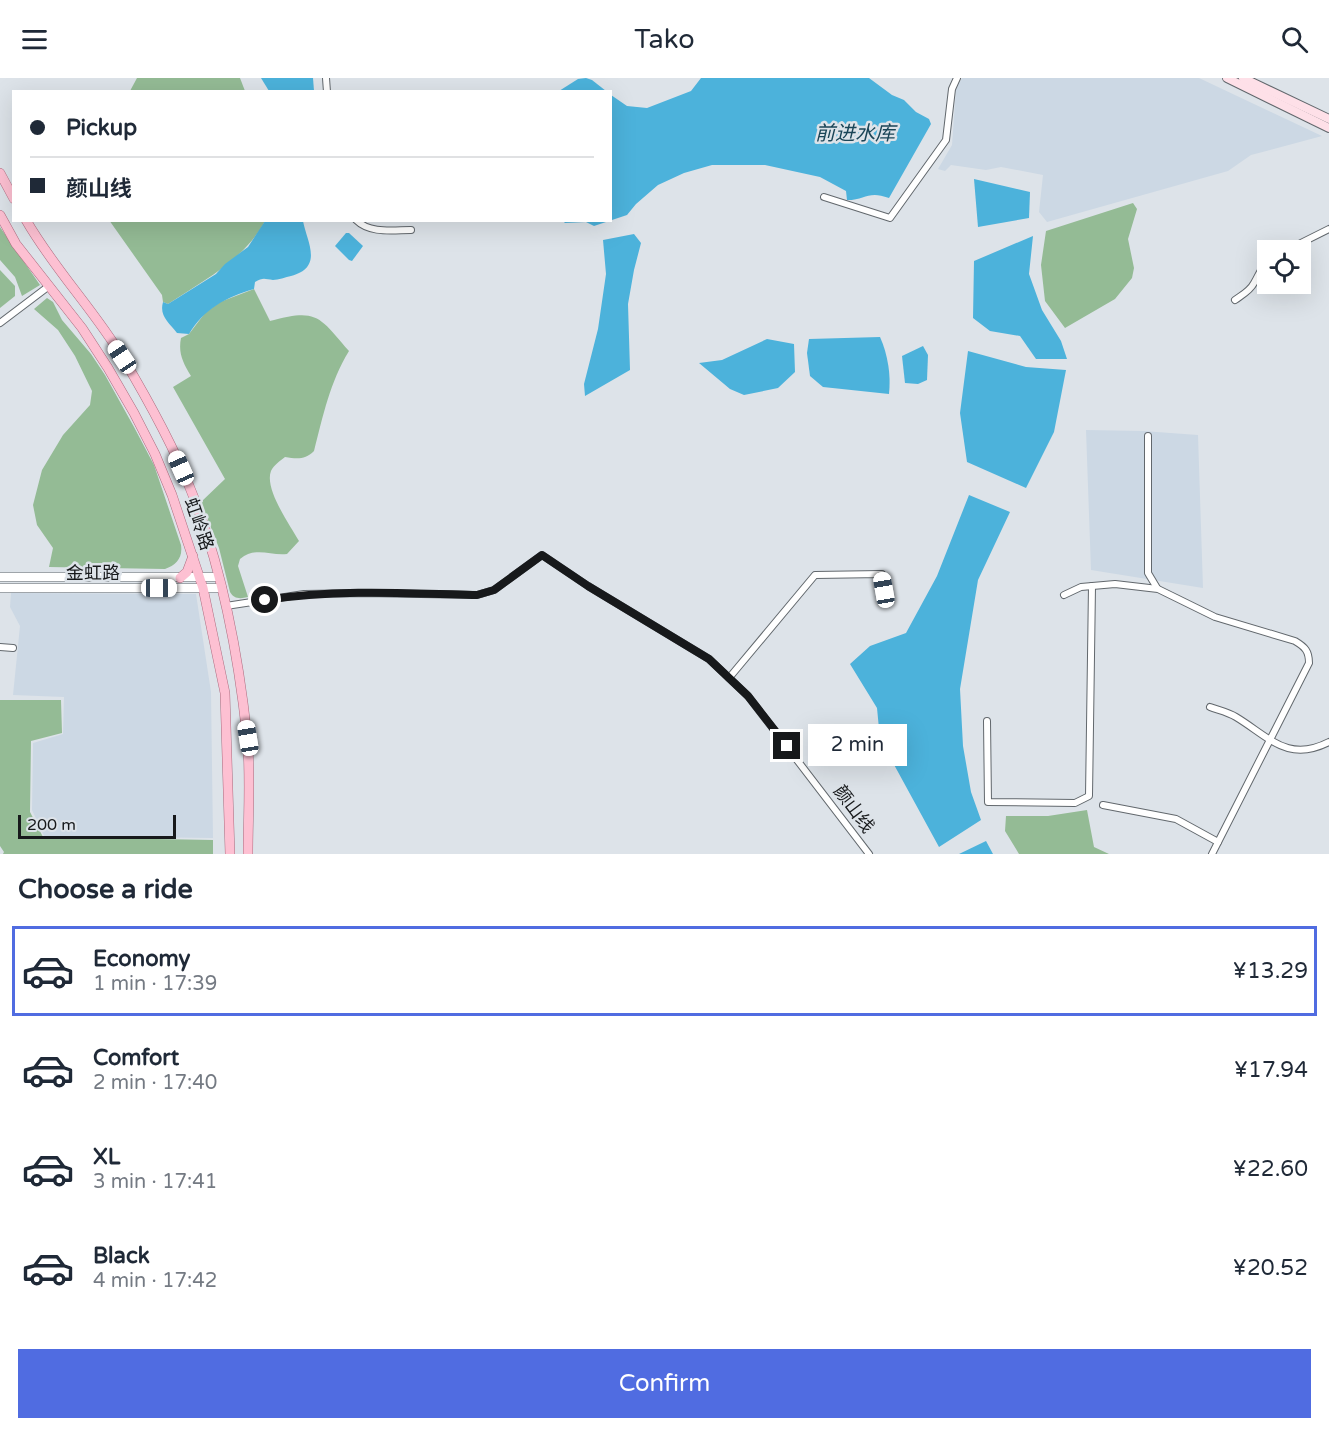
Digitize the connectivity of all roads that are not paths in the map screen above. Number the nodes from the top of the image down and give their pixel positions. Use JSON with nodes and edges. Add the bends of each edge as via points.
{"nodes":[{"id":1,"x":957,"y":78,"type":"edge"},
{"id":2,"x":1227,"y":78,"type":"edge"},
{"id":3,"x":1244,"y":78,"type":"edge"},
{"id":4,"x":1329,"y":119,"type":"edge"},
{"id":5,"x":1329,"y":128,"type":"edge"},
{"id":6,"x":0,"y":173,"type":"edge"},
{"id":7,"x":12,"y":195,"type":"edge"},
{"id":8,"x":824,"y":197,"type":"dead end"},
{"id":9,"x":0,"y":215,"type":"edge"},
{"id":10,"x":27,"y":222,"type":"edge"},
{"id":11,"x":358,"y":222,"type":"edge"},
{"id":12,"x":1329,"y":229,"type":"edge"},
{"id":13,"x":411,"y":230,"type":"dead end"},
{"id":14,"x":1307,"y":240,"type":"edge"},
{"id":15,"x":1257,"y":277,"type":"edge"},
{"id":16,"x":49,"y":286,"type":"junction"},
{"id":17,"x":1235,"y":300,"type":"dead end"},
{"id":18,"x":0,"y":323,"type":"edge"},
{"id":19,"x":1148,"y":436,"type":"dead end"},
{"id":20,"x":193,"y":556,"type":"junction"},
{"id":21,"x":0,"y":577,"type":"edge"},
{"id":22,"x":219,"y":577,"type":"junction"},
{"id":23,"x":180,"y":578,"type":"junction"},
{"id":24,"x":200,"y":578,"type":"junction"},
{"id":25,"x":1092,"y":586,"type":"junction"},
{"id":26,"x":0,"y":588,"type":"edge"},
{"id":27,"x":203,"y":588,"type":"junction"},
{"id":28,"x":222,"y":588,"type":"junction"},
{"id":29,"x":1158,"y":589,"type":"junction"},
{"id":30,"x":884,"y":590,"type":"dead end"},
{"id":31,"x":1064,"y":595,"type":"dead end"},
{"id":32,"x":226,"y":606,"type":"junction"},
{"id":33,"x":0,"y":647,"type":"edge"},
{"id":34,"x":13,"y":648,"type":"dead end"},
{"id":35,"x":729,"y":678,"type":"junction"},
{"id":36,"x":1210,"y":707,"type":"dead end"},
{"id":37,"x":987,"y":721,"type":"dead end"},
{"id":38,"x":1268,"y":740,"type":"junction"},
{"id":39,"x":1329,"y":742,"type":"edge"},
{"id":40,"x":1103,"y":805,"type":"dead end"},
{"id":41,"x":1218,"y":842,"type":"junction"},
{"id":42,"x":230,"y":854,"type":"edge"},
{"id":43,"x":248,"y":854,"type":"edge"},
{"id":44,"x":868,"y":854,"type":"edge"},
{"id":45,"x":1212,"y":854,"type":"edge"}],
"edges":[{"from":1,"to":8,"type":"street","via":[[952,89],[946,140],[890,218]]},
{"from":2,"to":5,"type":"main road"},
{"from":3,"to":4,"type":"main road"},
{"from":6,"to":7,"type":"main road"},
{"from":9,"to":16,"type":"main road","name":"虹岭路","via":[[16,244]]},
{"from":10,"to":22,"type":"main road","name":"虹岭路","via":[[98,320],[149,403],[190,489]]},
{"from":11,"to":13,"type":"street","via":[[379,231]]},
{"from":12,"to":14,"type":"street"},
{"from":15,"to":17,"type":"street","via":[[1249,290]]},
{"from":16,"to":18,"type":"street"},
{"from":16,"to":20,"type":"main road","name":"虹岭路","via":[[82,328],[134,412],[168,485]]},
{"from":19,"to":29,"type":"street","via":[[1148,573]]},
{"from":20,"to":23,"type":"main road"},
{"from":20,"to":24,"type":"main road","name":"虹岭路"},
{"from":21,"to":23,"type":"street","name":"金虹路"},
{"from":22,"to":24,"type":"street","name":"金虹路"},
{"from":22,"to":28,"type":"main road","name":"虹岭路"},
{"from":23,"to":24,"type":"street","name":"金虹路"},
{"from":24,"to":27,"type":"main road","name":"虹岭路"},
{"from":25,"to":29,"type":"street","via":[[1115,584]]},
{"from":25,"to":31,"type":"street"},
{"from":25,"to":37,"type":"street","via":[[1089,796],[1075,803],[988,802]]},
{"from":26,"to":27,"type":"street","name":"金虹路"},
{"from":27,"to":28,"type":"street","name":"金虹路"},
{"from":27,"to":42,"type":"main road","name":"虹岭路","via":[[225,693]]},
{"from":28,"to":32,"type":"main road","name":"虹岭路"},
{"from":29,"to":38,"type":"street","via":[[1215,617],[1305,647],[1309,663]]},
{"from":30,"to":35,"type":"street","via":[[882,574],[815,574]]},
{"from":32,"to":35,"type":"street","name":"颜山线","via":[[304,594],[477,595],[494,590],[542,555],[709,659]]},
{"from":32,"to":43,"type":"main road","name":"虹岭路","via":[[248,738]]},
{"from":33,"to":34,"type":"street"},
{"from":35,"to":44,"type":"street","name":"颜山线","via":[[748,696]]},
{"from":36,"to":38,"type":"street","via":[[1234,716]]},
{"from":38,"to":39,"type":"street","via":[[1305,751]]},
{"from":38,"to":41,"type":"street"},
{"from":40,"to":41,"type":"street","via":[[1176,819]]},
{"from":41,"to":45,"type":"street"}]}
